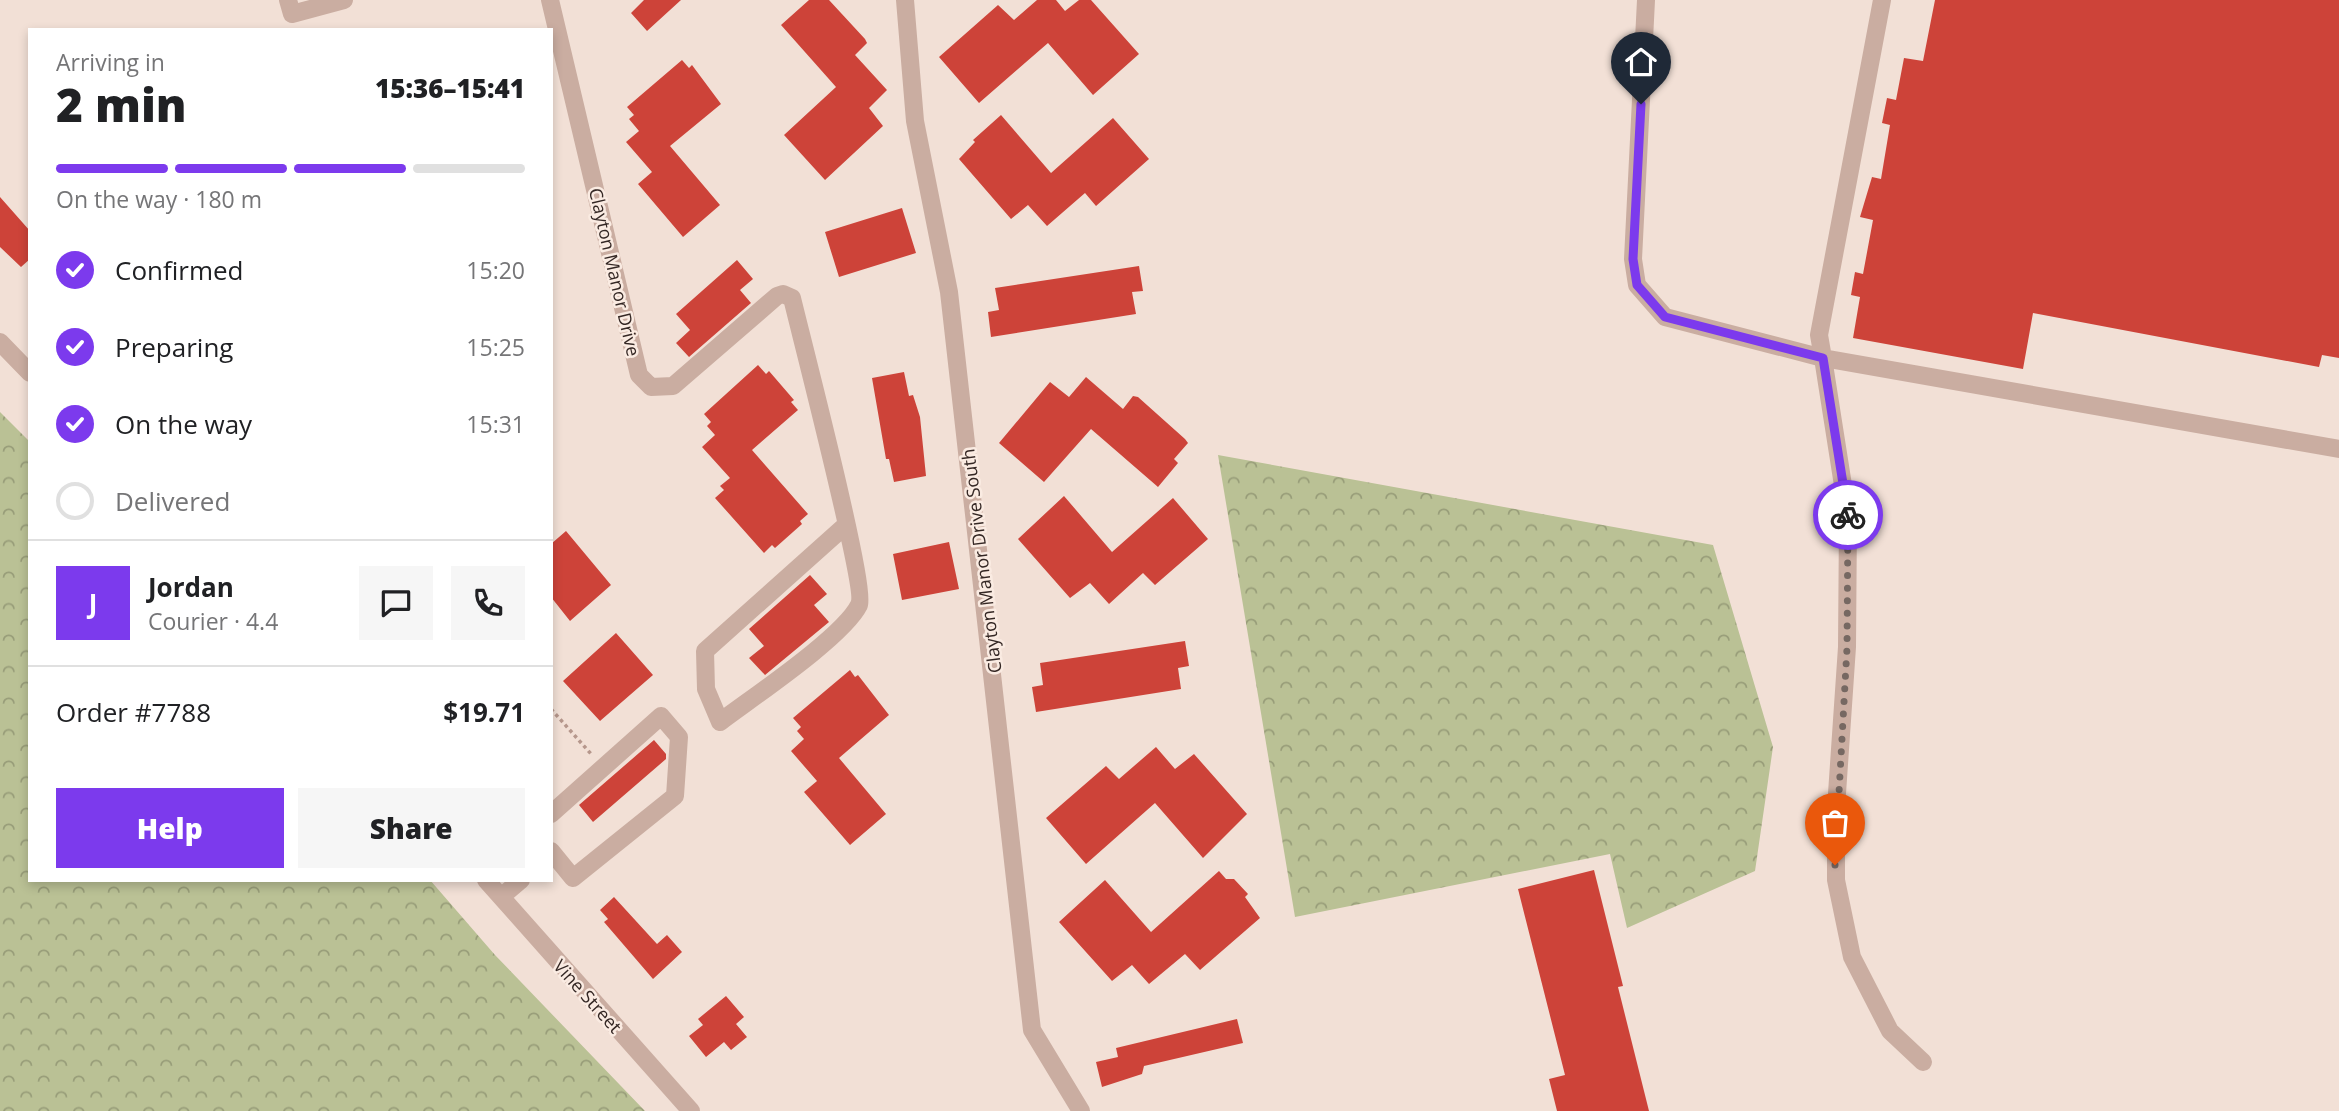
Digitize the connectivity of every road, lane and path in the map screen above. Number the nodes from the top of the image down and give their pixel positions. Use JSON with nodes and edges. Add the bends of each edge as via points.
{"nodes":[{"id":1,"x":288,"y":0,"type":"edge"},
{"id":2,"x":344,"y":0,"type":"edge"},
{"id":3,"x":550,"y":0,"type":"edge"},
{"id":4,"x":905,"y":0,"type":"edge"},
{"id":5,"x":1646,"y":0,"type":"edge"},
{"id":6,"x":1882,"y":0,"type":"edge"},
{"id":7,"x":0,"y":342,"type":"edge"},
{"id":8,"x":1823,"y":358,"type":"junction"},
{"id":9,"x":28,"y":371,"type":"edge"},
{"id":10,"x":2339,"y":449,"type":"edge"},
{"id":11,"x":846,"y":525,"type":"junction"},
{"id":12,"x":553,"y":711,"type":"edge"},
{"id":13,"x":603,"y":768,"type":"junction"},
{"id":14,"x":553,"y":812,"type":"edge"},
{"id":15,"x":553,"y":853,"type":"edge"},
{"id":16,"x":488,"y":882,"type":"edge"},
{"id":17,"x":519,"y":882,"type":"edge"},
{"id":18,"x":501,"y":897,"type":"junction"},
{"id":19,"x":1923,"y":1062,"type":"dead end"},
{"id":20,"x":691,"y":1111,"type":"edge"},
{"id":21,"x":1081,"y":1111,"type":"edge"}],
"edges":[{"from":1,"to":2,"type":"street","via":[[292,14]]},
{"from":3,"to":11,"type":"street","name":"Clayton Manor Drive","via":[[639,375],[651,387],[673,386],[777,296],[792,298]]},
{"from":4,"to":21,"type":"street","name":"Clayton Manor Drive South","via":[[915,121],[949,292],[1032,1030]]},
{"from":5,"to":8,"type":"street","via":[[1633,259],[1637,285],[1665,317]]},
{"from":6,"to":8,"type":"street","via":[[1819,335]]},
{"from":7,"to":9,"type":"street"},
{"from":8,"to":10,"type":"street"},
{"from":8,"to":19,"type":"street","via":[[1848,517],[1836,880],[1852,957],[1890,1031]]},
{"from":11,"to":11,"type":"street","name":"Clayton Manor Drive","via":[[861,585],[859,607],[838,631],[720,722],[706,689],[705,651]]},
{"from":12,"to":13,"type":"path"},
{"from":13,"to":14,"type":"street"},
{"from":13,"to":15,"type":"street","via":[[661,716],[679,737],[674,796],[573,878]]},
{"from":16,"to":18,"type":"street","name":"Vine Street"},
{"from":17,"to":18,"type":"street"},
{"from":18,"to":20,"type":"street","name":"Vine Street"}]}
